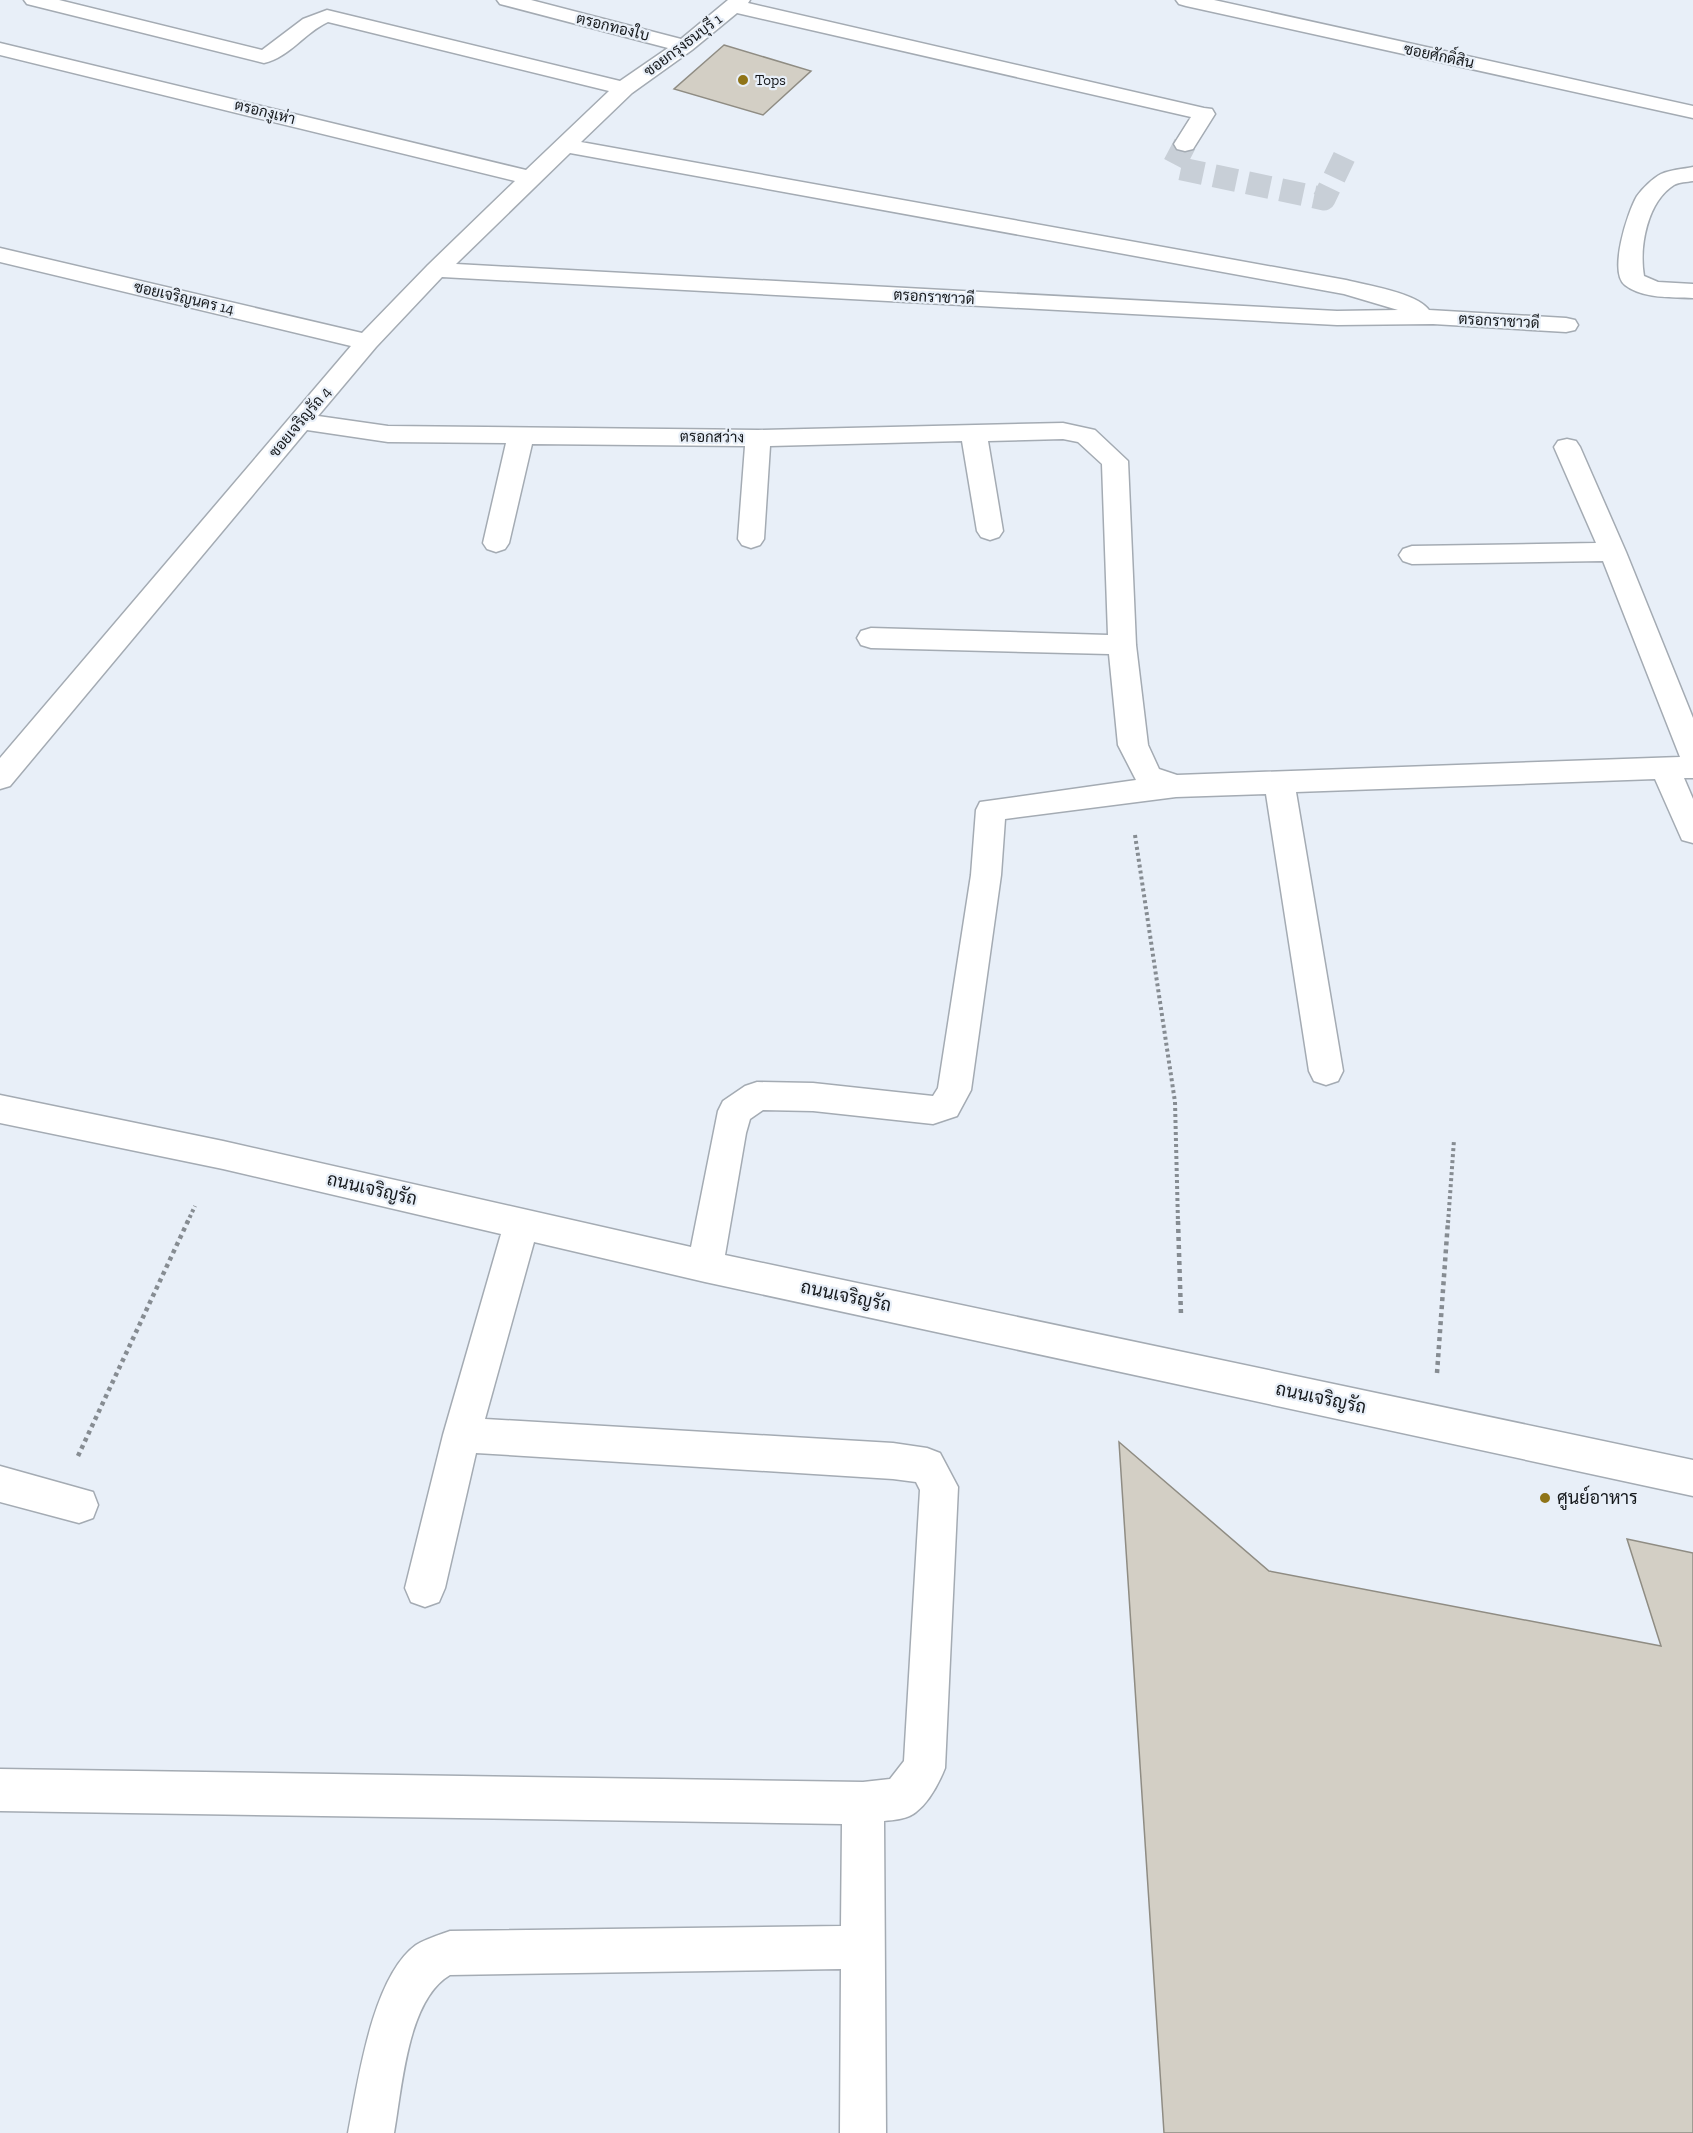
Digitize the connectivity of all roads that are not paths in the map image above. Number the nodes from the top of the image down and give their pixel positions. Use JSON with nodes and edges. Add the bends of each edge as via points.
{"nodes":[{"id":1,"x":34,"y":0,"type":"edge"},
{"id":2,"x":507,"y":0,"type":"edge"},
{"id":3,"x":1186,"y":0,"type":"edge"},
{"id":4,"x":737,"y":3,"type":"edge"},
{"id":5,"x":685,"y":46,"type":"junction"},
{"id":6,"x":0,"y":49,"type":"edge"},
{"id":7,"x":624,"y":88,"type":"junction"},
{"id":8,"x":1693,"y":112,"type":"edge"},
{"id":9,"x":1185,"y":144,"type":"tunnel mouth"},
{"id":10,"x":564,"y":145,"type":"junction"},
{"id":11,"x":1693,"y":174,"type":"edge"},
{"id":12,"x":530,"y":178,"type":"junction"},
{"id":13,"x":0,"y":255,"type":"edge"},
{"id":14,"x":436,"y":270,"type":"junction"},
{"id":15,"x":1693,"y":291,"type":"edge"},
{"id":16,"x":1433,"y":317,"type":"junction"},
{"id":17,"x":1566,"y":325,"type":"dead end"},
{"id":18,"x":367,"y":342,"type":"junction"},
{"id":19,"x":300,"y":421,"type":"junction"},
{"id":20,"x":521,"y":435,"type":"junction"},
{"id":21,"x":974,"y":435,"type":"junction"},
{"id":22,"x":758,"y":438,"type":"junction"},
{"id":23,"x":1567,"y":447,"type":"dead end"},
{"id":24,"x":990,"y":531,"type":"dead end"},
{"id":25,"x":751,"y":539,"type":"dead end"},
{"id":26,"x":496,"y":543,"type":"dead end"},
{"id":27,"x":1613,"y":552,"type":"junction"},
{"id":28,"x":1412,"y":555,"type":"dead end"},
{"id":29,"x":871,"y":638,"type":"dead end"},
{"id":30,"x":1122,"y":645,"type":"junction"},
{"id":31,"x":1693,"y":754,"type":"edge"},
{"id":32,"x":1664,"y":767,"type":"junction"},
{"id":33,"x":1693,"y":767,"type":"edge"},
{"id":34,"x":0,"y":778,"type":"edge"},
{"id":35,"x":1279,"y":782,"type":"junction"},
{"id":36,"x":1176,"y":786,"type":"junction"},
{"id":37,"x":1693,"y":832,"type":"edge"},
{"id":38,"x":1326,"y":1071,"type":"dead end"},
{"id":39,"x":0,"y":1109,"type":"edge"},
{"id":40,"x":522,"y":1222,"type":"junction"},
{"id":41,"x":705,"y":1266,"type":"junction"},
{"id":42,"x":462,"y":1435,"type":"junction"},
{"id":43,"x":1693,"y":1478,"type":"edge"},
{"id":44,"x":0,"y":1484,"type":"edge"},
{"id":45,"x":68,"y":1501,"type":"road end"},
{"id":46,"x":425,"y":1588,"type":"dead end"},
{"id":47,"x":0,"y":1790,"type":"edge"},
{"id":48,"x":863,"y":1803,"type":"junction"},
{"id":49,"x":864,"y":1947,"type":"junction"},
{"id":50,"x":371,"y":2133,"type":"edge"},
{"id":51,"x":863,"y":2133,"type":"edge"}],
"edges":[{"from":1,"to":7,"type":"street","via":[[264,57],[318,19],[333,16]]},
{"from":2,"to":5,"type":"street","name":"ตรอกทองใบ"},
{"from":3,"to":8,"type":"street","name":"ซอยศักดิ์สิน"},
{"from":4,"to":5,"type":"street","name":"ซอยกรุงธนบุรี 1"},
{"from":4,"to":9,"type":"street","via":[[1204,114]]},
{"from":5,"to":7,"type":"street","name":"ซอยกรุงธนบุรี 1"},
{"from":6,"to":12,"type":"street","name":"ตรอกงูเห่า"},
{"from":7,"to":10,"type":"street","name":"ซอยเจริญรัถ 4"},
{"from":10,"to":12,"type":"street","name":"ซอยเจริญรัถ 4"},
{"from":10,"to":16,"type":"street","name":"ตรอกราชาวดี","via":[[1346,287],[1395,300]]},
{"from":11,"to":15,"type":"street","via":[[1668,179],[1648,197],[1638,218],[1630,262],[1633,280],[1654,289]]},
{"from":12,"to":14,"type":"street","name":"ซอยเจริญรัถ 4"},
{"from":13,"to":18,"type":"street","name":"ซอยเจริญนคร 14"},
{"from":14,"to":16,"type":"street","name":"ตรอกราชาวดี","via":[[1337,318]]},
{"from":14,"to":18,"type":"street","name":"ซอยเจริญรัถ 4"},
{"from":16,"to":17,"type":"street","name":"ตรอกราชาวดี"},
{"from":18,"to":19,"type":"street","name":"ซอยเจริญรัถ 4"},
{"from":19,"to":20,"type":"street","name":"ตรอกสว่าง","via":[[388,434]]},
{"from":19,"to":34,"type":"street","name":"ซอยเจริญรัถ 4"},
{"from":20,"to":22,"type":"street","name":"ตรอกสว่าง"},
{"from":20,"to":26,"type":"street"},
{"from":21,"to":22,"type":"street","name":"ตรอกสว่าง"},
{"from":21,"to":24,"type":"street"},
{"from":21,"to":30,"type":"street","name":"ตรอกสว่าง","via":[[1063,431],[1086,436],[1115,461]]},
{"from":22,"to":25,"type":"street"},
{"from":23,"to":27,"type":"street"},
{"from":27,"to":28,"type":"street"},
{"from":27,"to":31,"type":"street"},
{"from":29,"to":30,"type":"street"},
{"from":30,"to":36,"type":"street","via":[[1133,745],[1148,776]]},
{"from":32,"to":33,"type":"street"},
{"from":32,"to":35,"type":"street"},
{"from":32,"to":37,"type":"street"},
{"from":35,"to":36,"type":"street"},
{"from":35,"to":38,"type":"street"},
{"from":36,"to":41,"type":"street","via":[[991,810],[986,875],[954,1090],[945,1106],[933,1110],[813,1097],[758,1096],[735,1111]]},
{"from":39,"to":40,"type":"street","name":"ถนนเจริญรัถ"},
{"from":40,"to":41,"type":"street","name":"ถนนเจริญรัถ"},
{"from":40,"to":42,"type":"street"},
{"from":41,"to":43,"type":"street","name":"ถนนเจริญรัถ"},
{"from":42,"to":46,"type":"street"},
{"from":42,"to":48,"type":"street","via":[[927,1466],[939,1487],[924,1768],[901,1798]]},
{"from":44,"to":45,"type":"street"},
{"from":47,"to":48,"type":"street"},
{"from":48,"to":49,"type":"street"},
{"from":49,"to":50,"type":"street","via":[[450,1953],[430,1962],[413,1983],[395,2018]]},
{"from":49,"to":51,"type":"street"}]}
